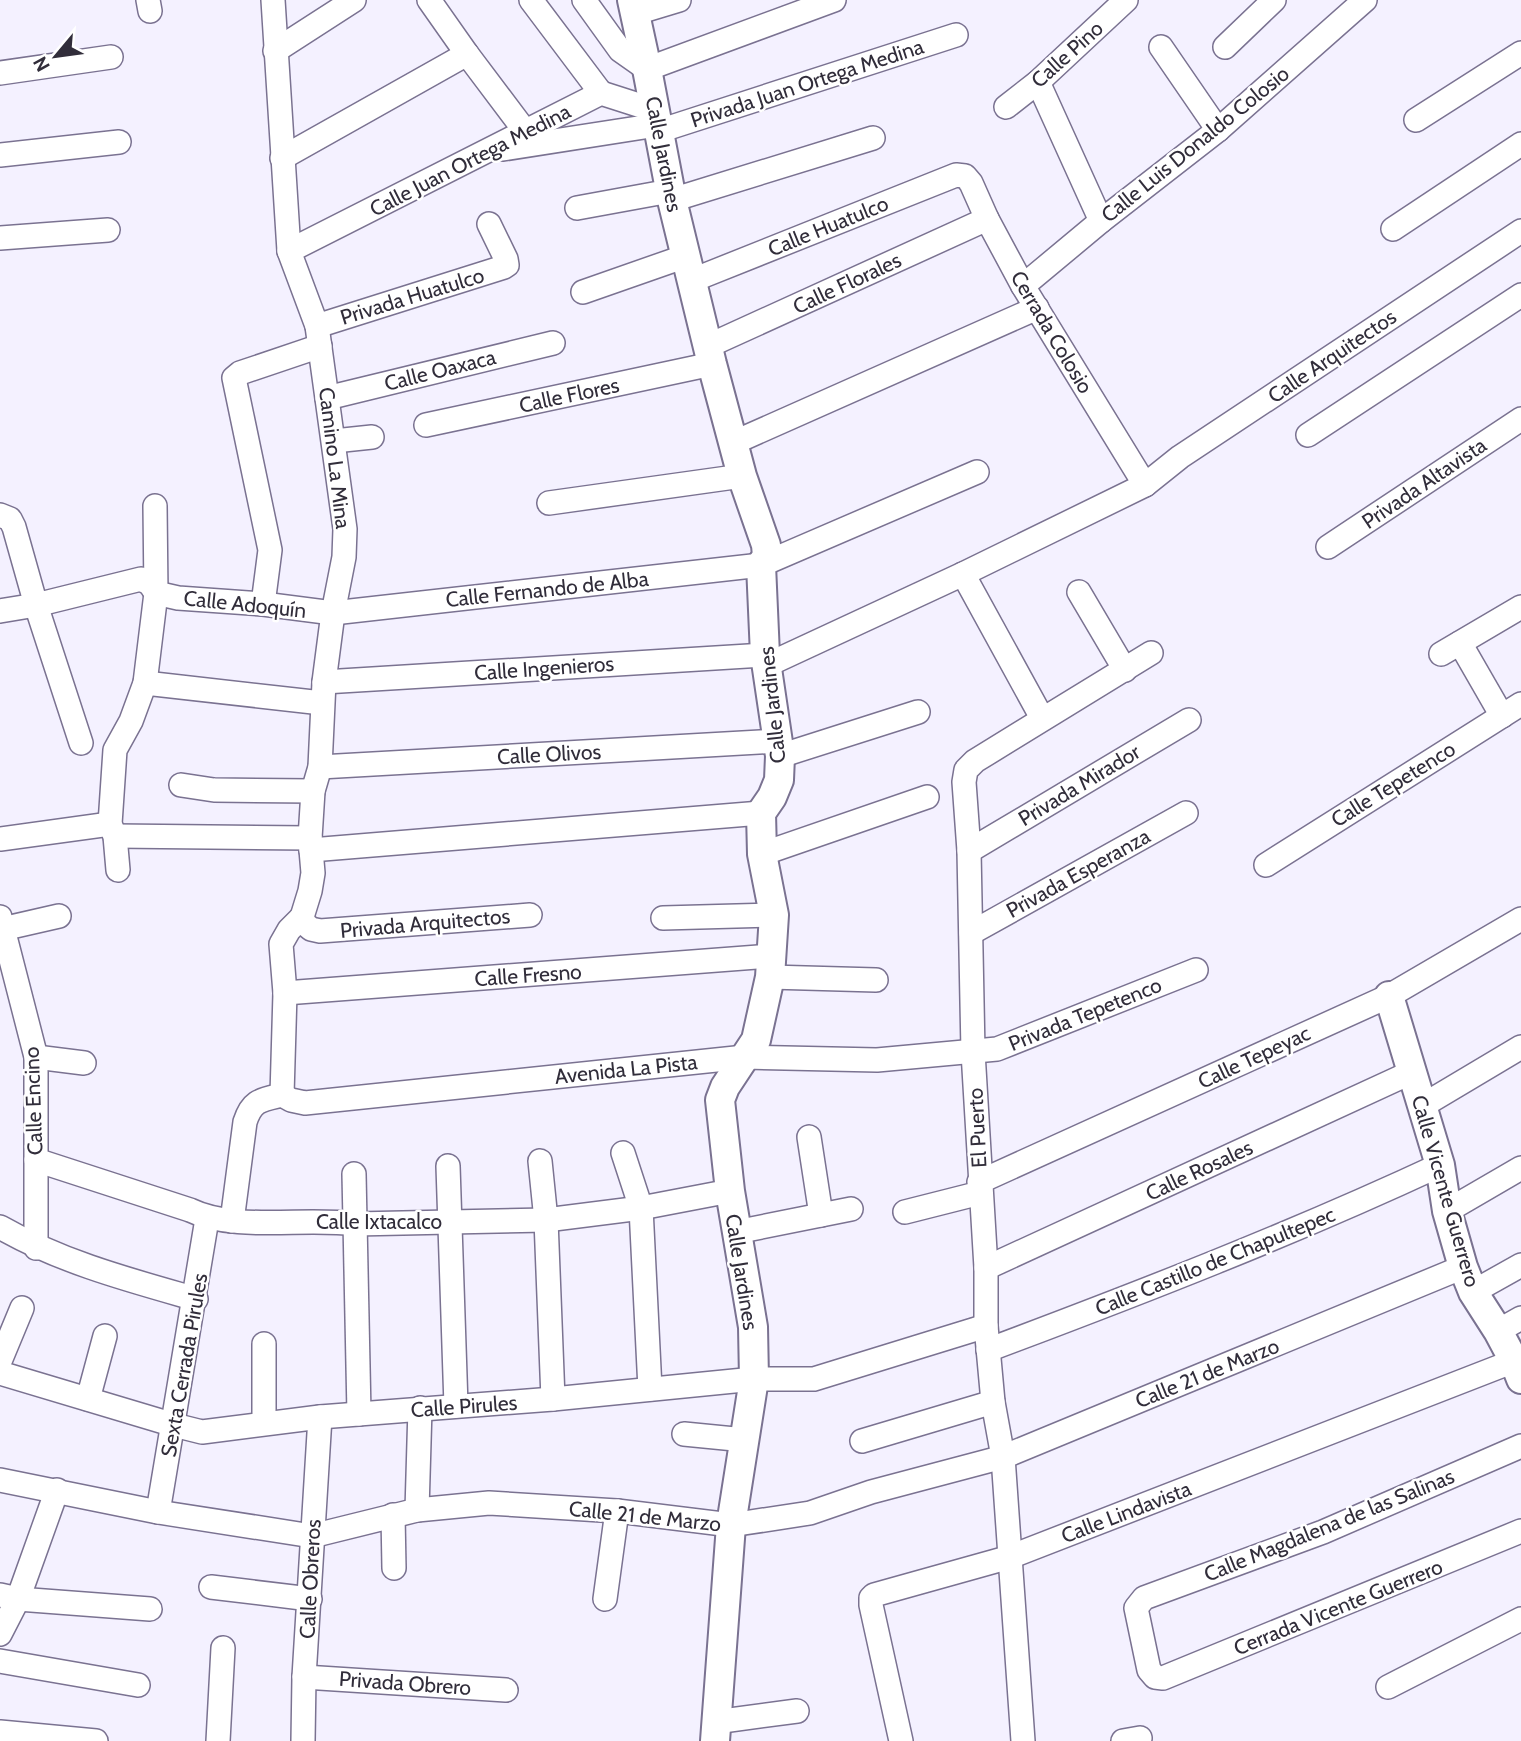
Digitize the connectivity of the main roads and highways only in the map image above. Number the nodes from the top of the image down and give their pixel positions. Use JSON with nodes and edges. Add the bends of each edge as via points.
{"nodes":[{"id":1,"x":634,"y":6,"type":"edge"},
{"id":2,"x":1389,"y":996,"type":"road end"},
{"id":3,"x":1509,"y":1324,"type":"edge"},
{"id":4,"x":1518,"y":1370,"type":"edge"},
{"id":5,"x":715,"y":1732,"type":"edge"}],
"edges":[{"from":1,"to":5,"type":"main road","name":"Calle Jardines","via":[[671,195],[710,355],[742,476],[766,545],[761,565],[766,660],[779,749],[779,780],[761,813],[762,854],[774,915],[770,967],[756,1040],[725,1087],[719,1113],[753,1327],[754,1379],[731,1525]]},
{"from":2,"to":3,"type":"main road","name":"Calle Vicente Guerrero","via":[[1440,1165],[1447,1211],[1468,1279]]},
{"from":3,"to":4,"type":"main road","name":"Calle Vicente Guerrero"}]}
